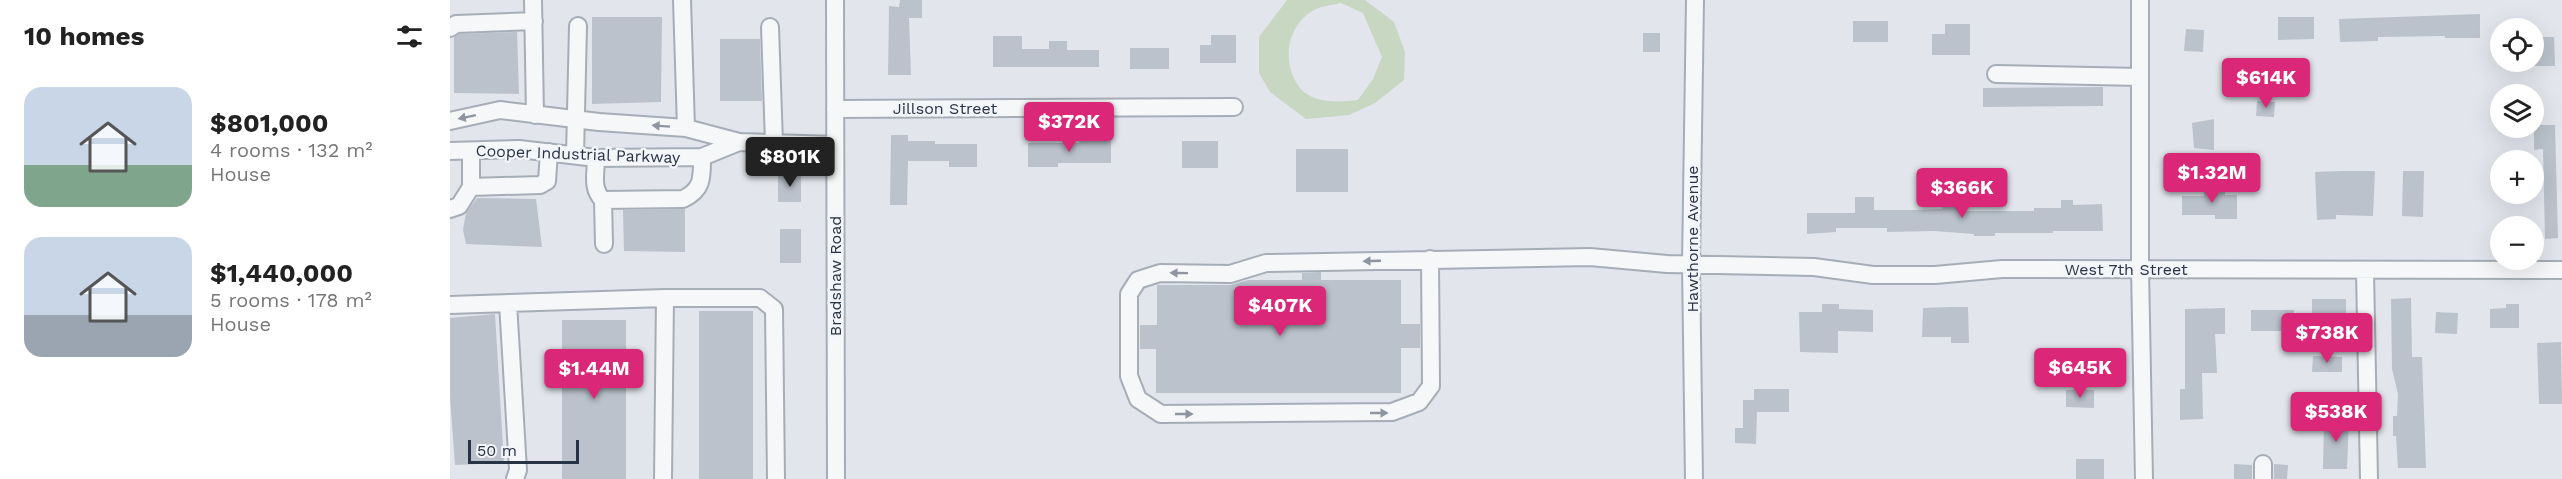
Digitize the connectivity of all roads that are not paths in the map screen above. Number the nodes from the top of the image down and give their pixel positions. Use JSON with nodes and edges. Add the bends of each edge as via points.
{"nodes":[{"id":1,"x":533,"y":0,"type":"edge"},
{"id":2,"x":682,"y":0,"type":"edge"},
{"id":3,"x":835,"y":0,"type":"edge"},
{"id":4,"x":1695,"y":0,"type":"edge"},
{"id":5,"x":2140,"y":0,"type":"edge"},
{"id":6,"x":534,"y":21,"type":"junction"},
{"id":7,"x":578,"y":26,"type":"dead end"},
{"id":8,"x":770,"y":27,"type":"dead end"},
{"id":9,"x":450,"y":28,"type":"edge"},
{"id":10,"x":1996,"y":74,"type":"dead end"},
{"id":11,"x":2140,"y":77,"type":"junction"},
{"id":12,"x":1234,"y":107,"type":"dead end"},
{"id":13,"x":835,"y":108,"type":"junction"},
{"id":14,"x":535,"y":115,"type":"junction"},
{"id":15,"x":576,"y":119,"type":"junction"},
{"id":16,"x":450,"y":121,"type":"edge"},
{"id":17,"x":686,"y":128,"type":"junction"},
{"id":18,"x":739,"y":142,"type":"junction"},
{"id":19,"x":774,"y":143,"type":"junction"},
{"id":20,"x":835,"y":144,"type":"junction"},
{"id":21,"x":450,"y":151,"type":"edge"},
{"id":22,"x":471,"y":151,"type":"junction"},
{"id":23,"x":549,"y":152,"type":"junction"},
{"id":24,"x":575,"y":155,"type":"junction"},
{"id":25,"x":596,"y":158,"type":"junction"},
{"id":26,"x":702,"y":158,"type":"junction"},
{"id":27,"x":471,"y":187,"type":"junction"},
{"id":28,"x":603,"y":200,"type":"junction"},
{"id":29,"x":450,"y":209,"type":"edge"},
{"id":30,"x":603,"y":244,"type":"dead end"},
{"id":31,"x":1430,"y":259,"type":"junction"},
{"id":32,"x":1691,"y":265,"type":"junction"},
{"id":33,"x":2140,"y":268,"type":"junction"},
{"id":34,"x":2365,"y":270,"type":"junction"},
{"id":35,"x":2562,"y":270,"type":"edge"},
{"id":36,"x":665,"y":298,"type":"junction"},
{"id":37,"x":508,"y":303,"type":"junction"},
{"id":38,"x":450,"y":305,"type":"edge"},
{"id":39,"x":514,"y":479,"type":"edge"},
{"id":40,"x":663,"y":479,"type":"edge"},
{"id":41,"x":776,"y":479,"type":"edge"},
{"id":42,"x":836,"y":479,"type":"edge"},
{"id":43,"x":1694,"y":479,"type":"edge"},
{"id":44,"x":2145,"y":479,"type":"edge"},
{"id":45,"x":2369,"y":479,"type":"edge"}],
"edges":[{"from":1,"to":6,"type":"street"},
{"from":2,"to":17,"type":"street"},
{"from":3,"to":13,"type":"street","name":"Bradshaw Road"},
{"from":4,"to":32,"type":"street","name":"Hawthorne Avenue"},
{"from":5,"to":11,"type":"street"},
{"from":6,"to":9,"type":"street","via":[[456,24]]},
{"from":6,"to":14,"type":"street"},
{"from":7,"to":15,"type":"street"},
{"from":8,"to":19,"type":"street"},
{"from":10,"to":11,"type":"street"},
{"from":11,"to":33,"type":"street"},
{"from":12,"to":13,"type":"street","name":"Jillson Street"},
{"from":13,"to":20,"type":"street","name":"Bradshaw Road"},
{"from":14,"to":15,"type":"street","name":"Cooper Industrial Parkway"},
{"from":14,"to":16,"type":"street","name":"Cooper Industrial Parkway","one_way":true,"via":[[500,110]]},
{"from":17,"to":15,"type":"street","name":"Cooper Industrial Parkway","one_way":true},
{"from":15,"to":24,"type":"street"},
{"from":17,"to":18,"type":"street","name":"Cooper Industrial Parkway"},
{"from":18,"to":19,"type":"street","name":"Cooper Industrial Parkway"},
{"from":18,"to":26,"type":"street","name":"Cooper Industrial Parkway"},
{"from":19,"to":20,"type":"street","name":"Cooper Industrial Parkway"},
{"from":20,"to":42,"type":"street","name":"Bradshaw Road"},
{"from":21,"to":22,"type":"street","name":"Cooper Industrial Parkway"},
{"from":22,"to":23,"type":"street","name":"Cooper Industrial Parkway"},
{"from":22,"to":27,"type":"street"},
{"from":23,"to":24,"type":"street","name":"Cooper Industrial Parkway"},
{"from":23,"to":27,"type":"street","via":[[547,181],[540,185]]},
{"from":24,"to":25,"type":"street","name":"Cooper Industrial Parkway"},
{"from":25,"to":26,"type":"street","name":"Cooper Industrial Parkway"},
{"from":25,"to":28,"type":"street","via":[[596,194]]},
{"from":26,"to":28,"type":"street","via":[[698,189],[683,199]]},
{"from":27,"to":29,"type":"street","via":[[459,206]]},
{"from":28,"to":30,"type":"street"},
{"from":31,"to":31,"type":"street","name":"West 7th Street","one_way":true,"via":[[1266,262],[1230,274],[1160,273],[1138,280],[1129,294],[1129,376],[1138,399],[1161,414],[1392,412],[1419,402],[1431,386]]},
{"from":31,"to":32,"type":"street","name":"West 7th Street","via":[[1590,257]]},
{"from":32,"to":33,"type":"street","name":"West 7th Street","via":[[1814,267],[1873,275]]},
{"from":32,"to":43,"type":"street","name":"Hawthorne Avenue"},
{"from":33,"to":34,"type":"street","name":"West 7th Street"},
{"from":33,"to":44,"type":"street"},
{"from":34,"to":35,"type":"street","name":"West 7th Street"},
{"from":34,"to":45,"type":"street"},
{"from":36,"to":37,"type":"street"},
{"from":36,"to":40,"type":"street"},
{"from":36,"to":41,"type":"street","via":[[760,298],[774,309]]},
{"from":37,"to":38,"type":"street"},
{"from":37,"to":39,"type":"street","via":[[518,470]]}]}
